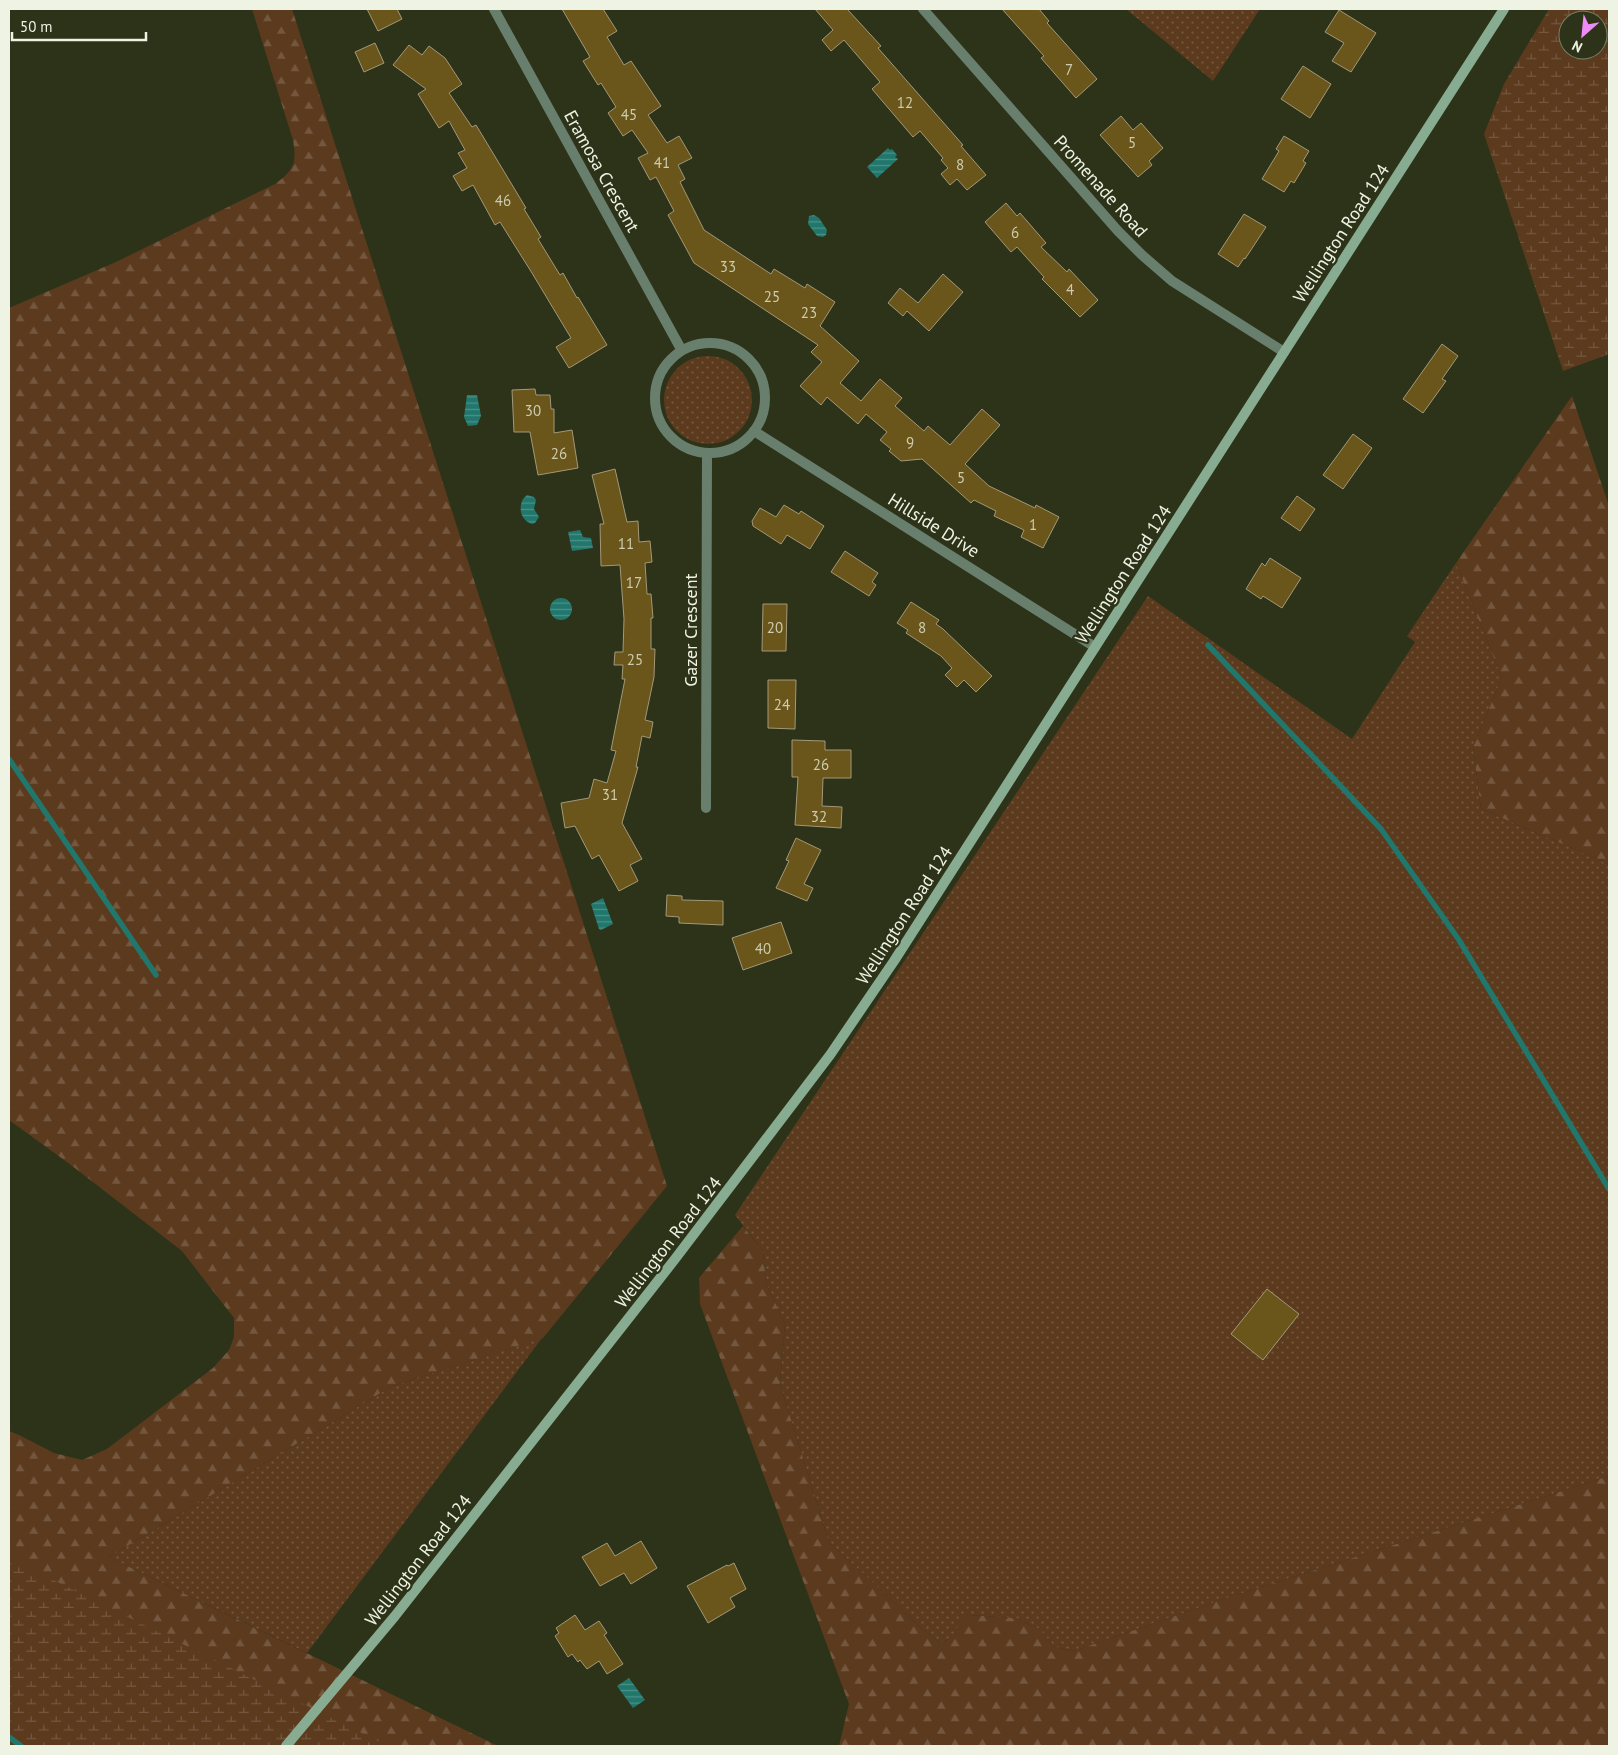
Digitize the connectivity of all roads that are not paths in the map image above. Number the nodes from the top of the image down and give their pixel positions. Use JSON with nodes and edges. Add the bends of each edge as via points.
{"nodes":[{"id":1,"x":494,"y":9,"type":"edge"},
{"id":2,"x":923,"y":9,"type":"edge"},
{"id":3,"x":1504,"y":9,"type":"edge"},
{"id":4,"x":681,"y":349,"type":"junction"},
{"id":5,"x":1284,"y":352,"type":"junction"},
{"id":6,"x":754,"y":431,"type":"junction"},
{"id":7,"x":707,"y":453,"type":"junction"},
{"id":8,"x":1095,"y":647,"type":"junction"},
{"id":9,"x":706,"y":808,"type":"dead end"},
{"id":10,"x":286,"y":1746,"type":"edge"}],
"edges":[{"from":1,"to":4,"type":"street","name":"Eramosa Crescent"},
{"from":2,"to":5,"type":"street","name":"Promenade Road","via":[[1142,255],[1172,281]]},
{"from":3,"to":5,"type":"main road","name":"Wellington Road 124"},
{"from":4,"to":6,"type":"street","via":[[703,342],[725,344],[744,354],[758,370],[765,390],[764,411]]},
{"from":4,"to":7,"type":"street","via":[[660,373],[655,390],[656,409],[662,426],[674,440],[690,449]]},
{"from":5,"to":8,"type":"main road","name":"Wellington Road 124"},
{"from":6,"to":7,"type":"street","via":[[742,443],[725,451]]},
{"from":6,"to":8,"type":"street","name":"Hillside Drive"},
{"from":7,"to":9,"type":"street","name":"Gazer Crescent"},
{"from":8,"to":10,"type":"main road","name":"Wellington Road 124","via":[[894,962],[830,1055],[687,1244],[395,1616]]}]}
